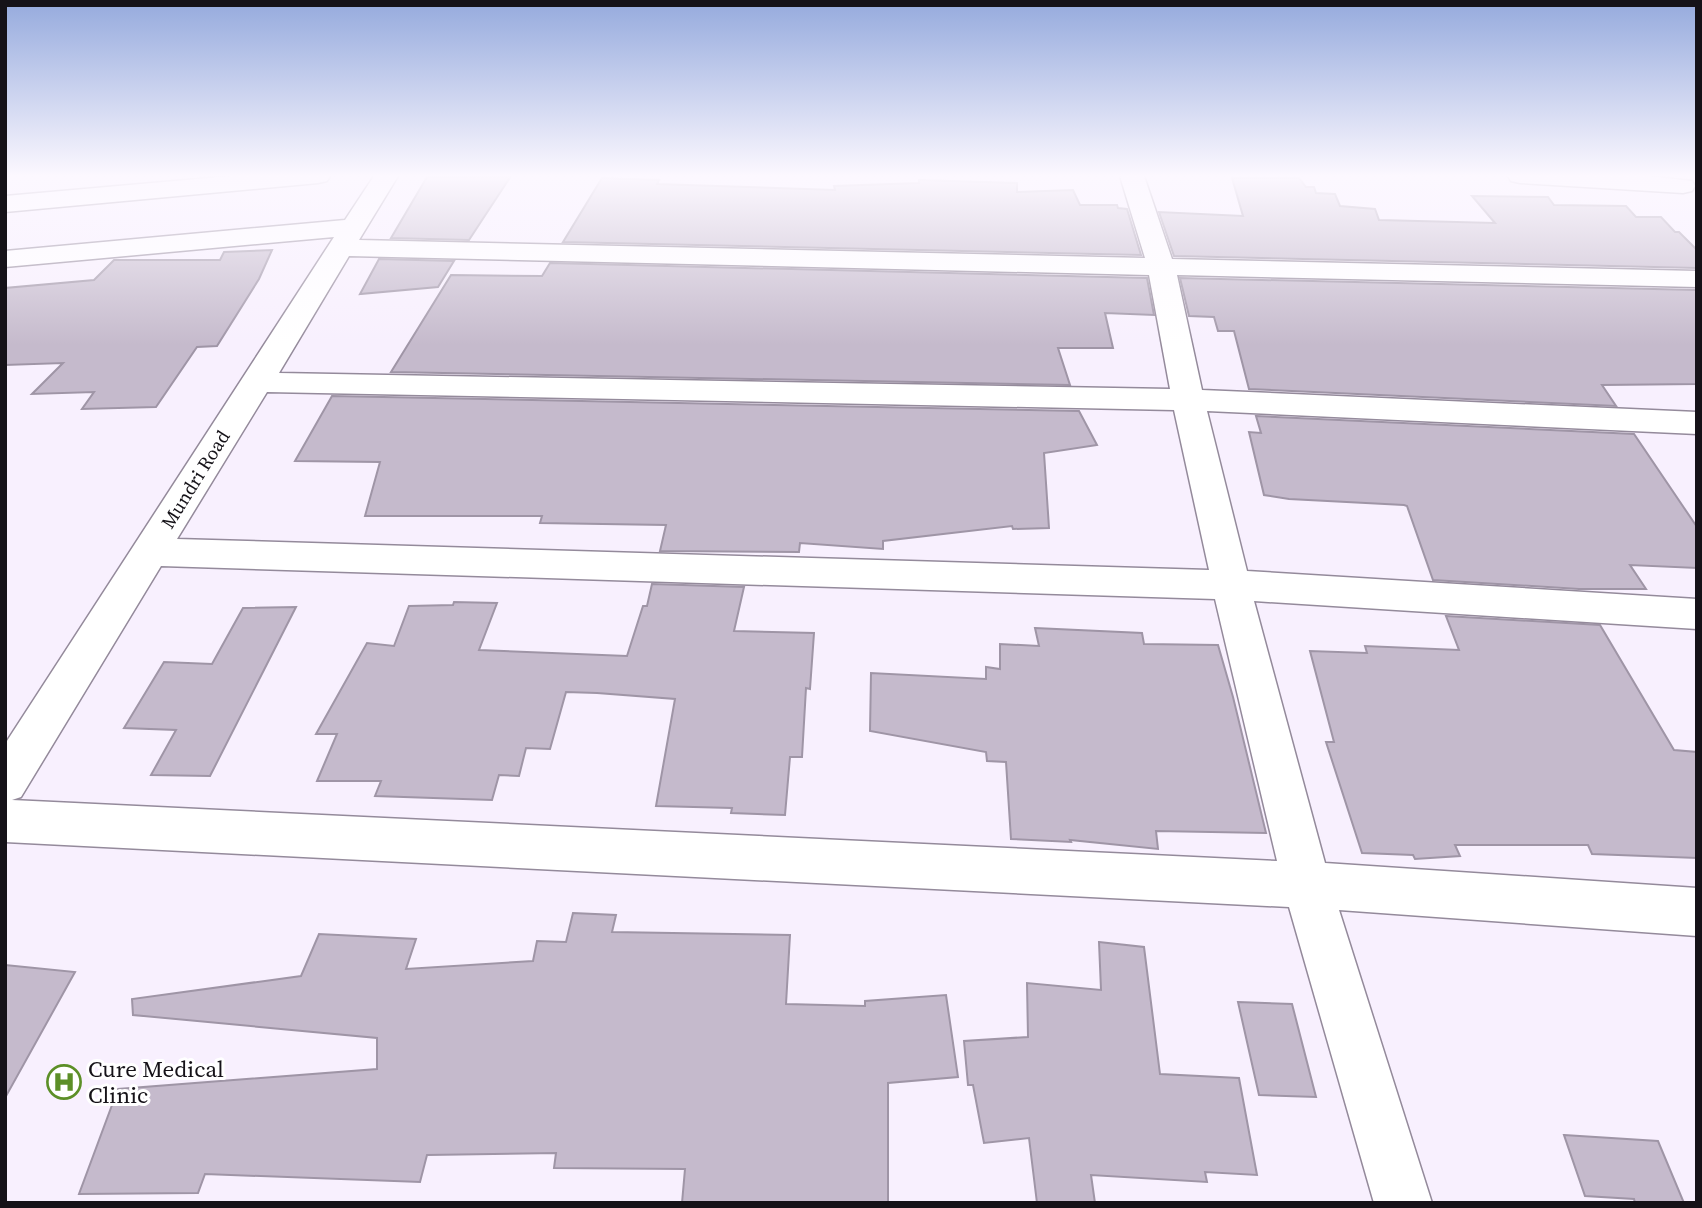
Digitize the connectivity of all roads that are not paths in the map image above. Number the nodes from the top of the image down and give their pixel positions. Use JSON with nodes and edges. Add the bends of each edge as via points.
{"nodes":[{"id":1,"x":351,"y":232,"type":"edge"},
{"id":2,"x":1150,"y":232,"type":"edge"},
{"id":3,"x":347,"y":238,"type":"junction"},
{"id":4,"x":5,"y":259,"type":"edge"},
{"id":5,"x":1161,"y":266,"type":"junction"},
{"id":6,"x":1697,"y":279,"type":"edge"},
{"id":7,"x":256,"y":383,"type":"junction"},
{"id":8,"x":1188,"y":400,"type":"junction"},
{"id":9,"x":1697,"y":423,"type":"edge"},
{"id":10,"x":148,"y":552,"type":"junction"},
{"id":11,"x":1231,"y":585,"type":"junction"},
{"id":12,"x":1697,"y":614,"type":"edge"},
{"id":13,"x":19,"y":741,"type":"edge"},
{"id":14,"x":5,"y":783,"type":"edge"},
{"id":15,"x":5,"y":821,"type":"edge"},
{"id":16,"x":1307,"y":885,"type":"junction"},
{"id":17,"x":1697,"y":912,"type":"edge"},
{"id":18,"x":1403,"y":1203,"type":"edge"}],
"edges":[{"from":1,"to":3,"type":"street","name":"Mundri Road"},
{"from":2,"to":5,"type":"street"},
{"from":3,"to":4,"type":"street"},
{"from":3,"to":5,"type":"street"},
{"from":3,"to":7,"type":"street","name":"Mundri Road"},
{"from":5,"to":6,"type":"street"},
{"from":5,"to":8,"type":"street"},
{"from":7,"to":8,"type":"street"},
{"from":7,"to":10,"type":"street","name":"Mundri Road"},
{"from":8,"to":9,"type":"street"},
{"from":8,"to":11,"type":"street"},
{"from":10,"to":11,"type":"street"},
{"from":10,"to":13,"type":"street","name":"Mundri Road"},
{"from":11,"to":12,"type":"street"},
{"from":11,"to":16,"type":"street"},
{"from":13,"to":14,"type":"street","name":"Mundri Road"},
{"from":15,"to":16,"type":"street"},
{"from":16,"to":17,"type":"street"},
{"from":16,"to":18,"type":"street"}]}
